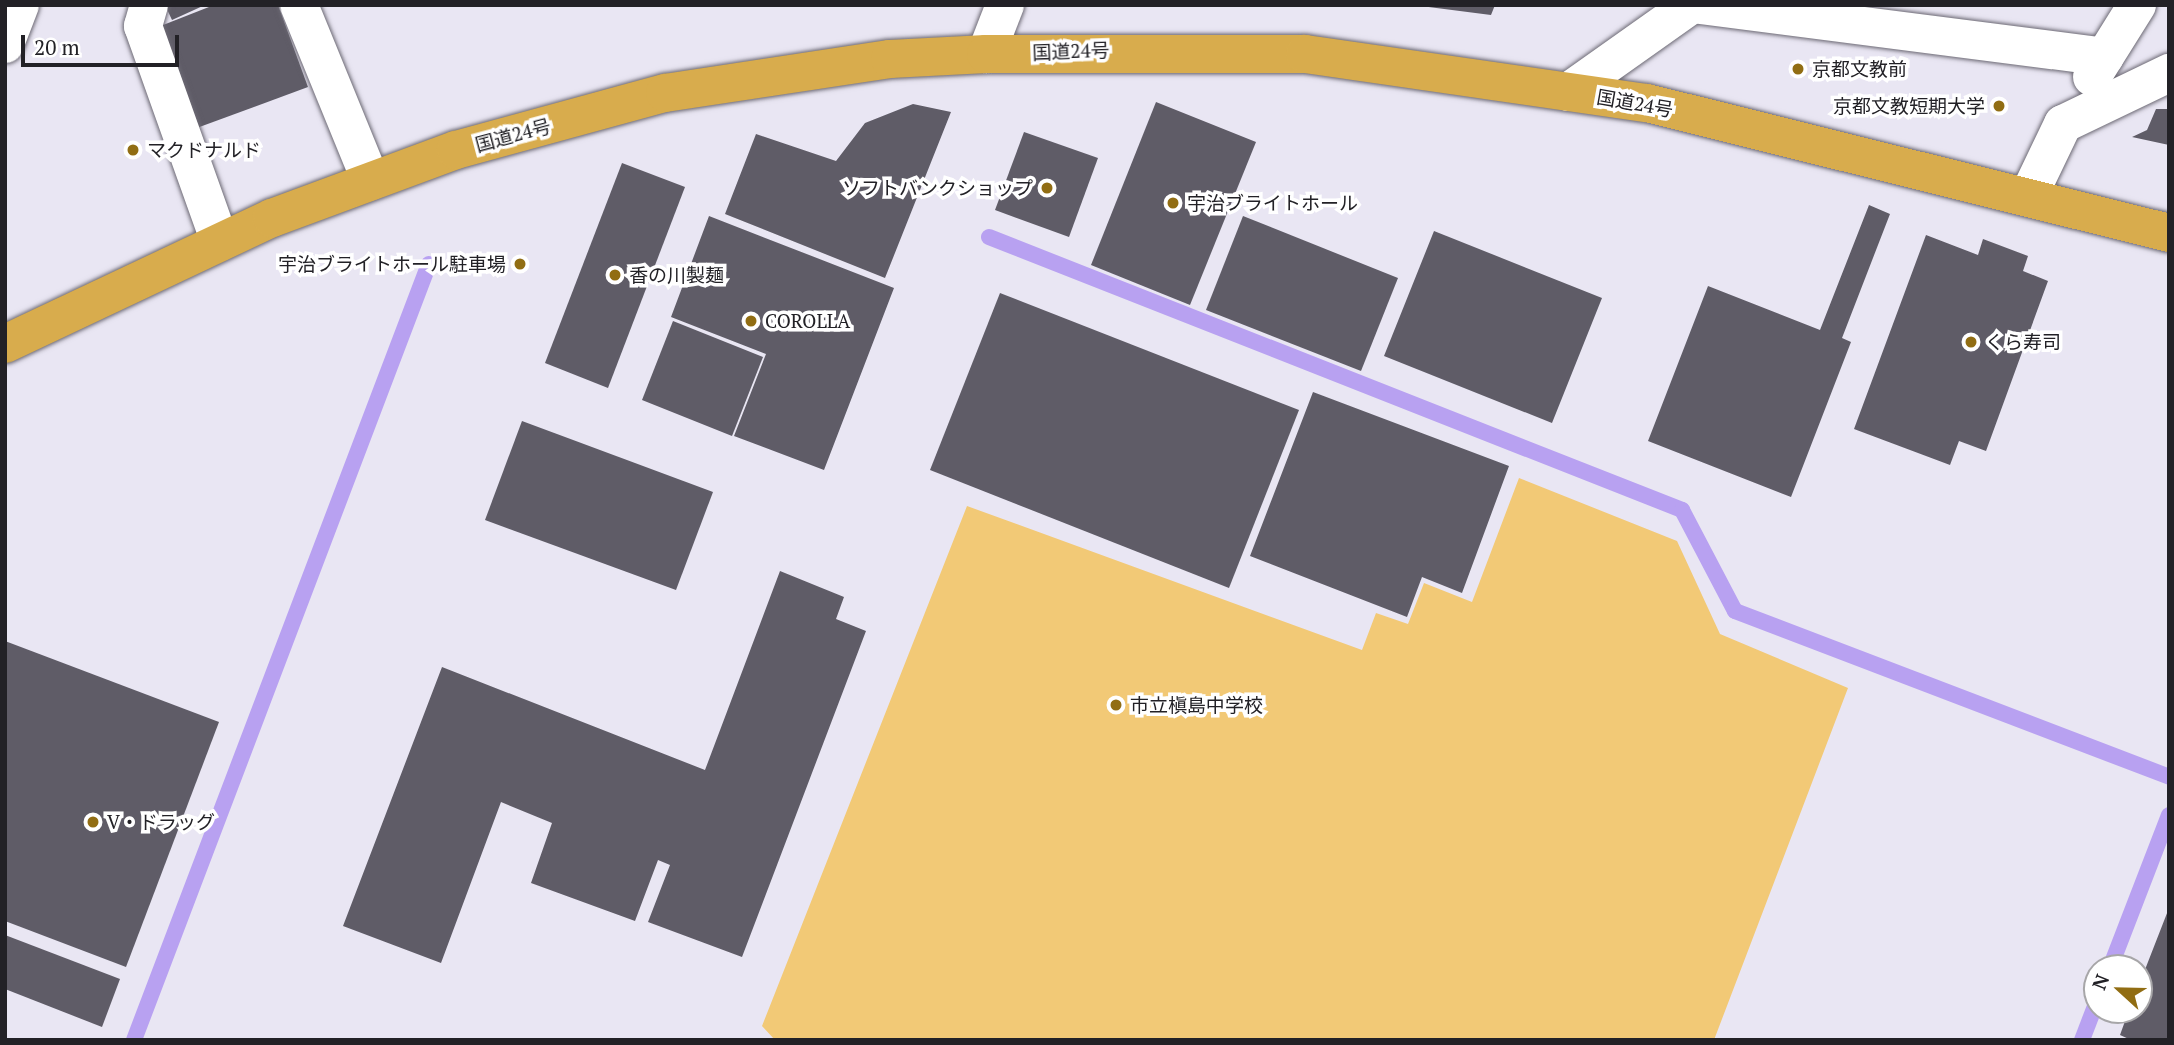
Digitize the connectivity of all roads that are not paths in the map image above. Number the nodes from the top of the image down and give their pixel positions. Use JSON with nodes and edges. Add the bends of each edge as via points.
{"nodes":[{"id":1,"x":20,"y":5,"type":"edge"},
{"id":2,"x":149,"y":5,"type":"edge"},
{"id":3,"x":299,"y":5,"type":"edge"},
{"id":4,"x":1006,"y":5,"type":"edge"},
{"id":5,"x":1691,"y":5,"type":"edge"},
{"id":6,"x":1700,"y":5,"type":"edge"},
{"id":7,"x":2137,"y":5,"type":"edge"},
{"id":8,"x":5,"y":44,"type":"edge"},
{"id":9,"x":986,"y":54,"type":"junction"},
{"id":10,"x":2105,"y":57,"type":"junction"},
{"id":11,"x":2169,"y":73,"type":"edge"},
{"id":12,"x":1568,"y":92,"type":"junction"},
{"id":13,"x":2063,"y":124,"type":"junction"},
{"id":14,"x":371,"y":181,"type":"junction"},
{"id":15,"x":2028,"y":197,"type":"junction"},
{"id":16,"x":2169,"y":233,"type":"edge"},
{"id":17,"x":220,"y":242,"type":"junction"},
{"id":18,"x":5,"y":344,"type":"edge"}],
"edges":[{"from":1,"to":8,"type":"street"},
{"from":2,"to":17,"type":"street","via":[[143,26]]},
{"from":3,"to":14,"type":"street"},
{"from":4,"to":9,"type":"street"},
{"from":5,"to":12,"type":"street"},
{"from":6,"to":10,"type":"street"},
{"from":7,"to":10,"type":"street"},
{"from":9,"to":12,"type":"highway","name":"国道24号","via":[[1305,54]]},
{"from":9,"to":14,"type":"highway","name":"国道24号","via":[[890,60],[665,93],[456,150]]},
{"from":10,"to":13,"type":"street"},
{"from":11,"to":13,"type":"street"},
{"from":12,"to":15,"type":"highway","name":"国道24号","via":[[1647,103]]},
{"from":13,"to":15,"type":"street"},
{"from":14,"to":17,"type":"highway","name":"国道24号"},
{"from":15,"to":16,"type":"highway","name":"国道24号"},
{"from":17,"to":18,"type":"highway","name":"国道24号"}]}
